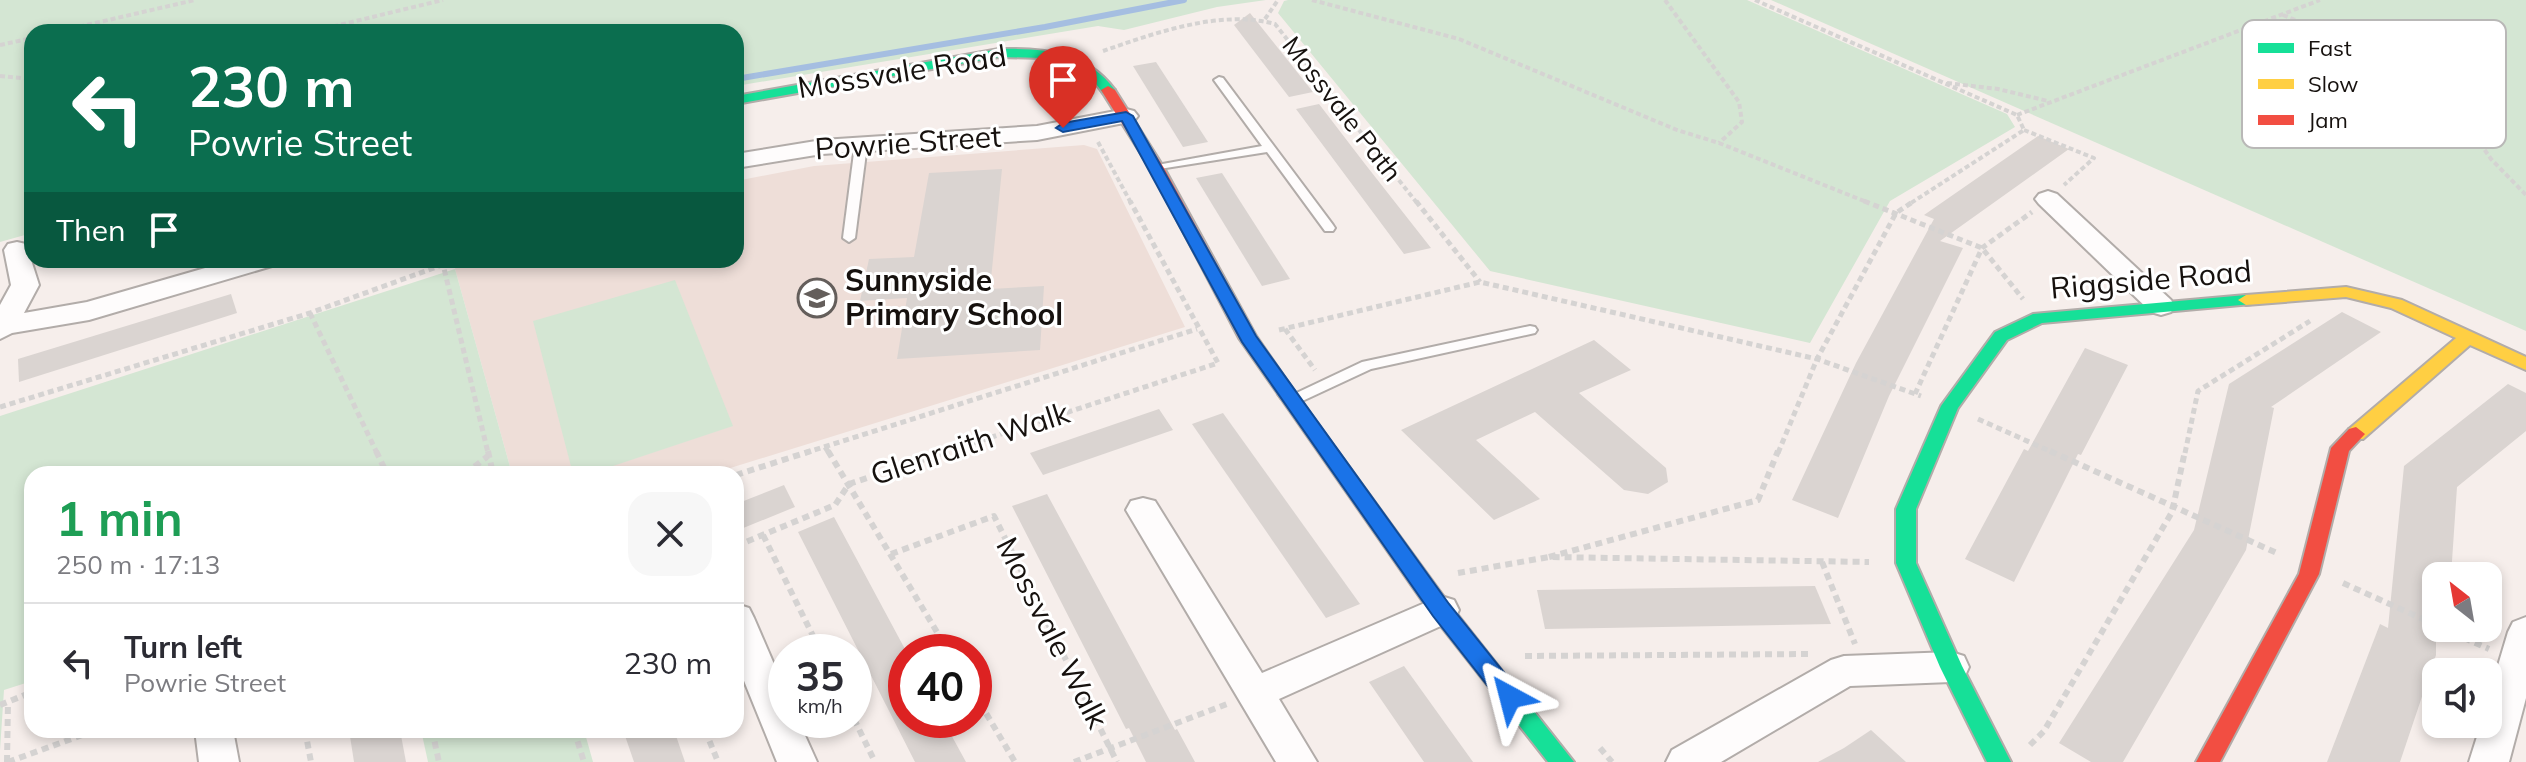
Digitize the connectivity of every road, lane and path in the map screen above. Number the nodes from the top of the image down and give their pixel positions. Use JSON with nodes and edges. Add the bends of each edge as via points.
{"nodes":[{"id":1,"x":195,"y":0,"type":"edge"},
{"id":2,"x":443,"y":0,"type":"edge"},
{"id":3,"x":1278,"y":0,"type":"edge"},
{"id":4,"x":1312,"y":0,"type":"edge"},
{"id":5,"x":1322,"y":0,"type":"edge"},
{"id":6,"x":1665,"y":0,"type":"edge"},
{"id":7,"x":1755,"y":0,"type":"edge"},
{"id":8,"x":2320,"y":0,"type":"edge"},
{"id":9,"x":2282,"y":15,"type":"junction"},
{"id":10,"x":1265,"y":19,"type":"junction"},
{"id":11,"x":2270,"y":20,"type":"edge"},
{"id":12,"x":2294,"y":20,"type":"edge"},
{"id":13,"x":91,"y":24,"type":"edge"},
{"id":14,"x":343,"y":24,"type":"edge"},
{"id":15,"x":2242,"y":31,"type":"edge"},
{"id":16,"x":24,"y":40,"type":"edge"},
{"id":17,"x":0,"y":45,"type":"edge"},
{"id":18,"x":1074,"y":61,"type":"junction"},
{"id":19,"x":0,"y":76,"type":"edge"},
{"id":20,"x":24,"y":78,"type":"edge"},
{"id":21,"x":1219,"y":80,"type":"dead end"},
{"id":22,"x":1941,"y":83,"type":"junction"},
{"id":23,"x":744,"y":99,"type":"edge"},
{"id":24,"x":2049,"y":102,"type":"junction"},
{"id":25,"x":2017,"y":115,"type":"junction"},
{"id":26,"x":1126,"y":116,"type":"junction"},
{"id":27,"x":1089,"y":123,"type":"junction"},
{"id":28,"x":2024,"y":130,"type":"junction"},
{"id":29,"x":1719,"y":143,"type":"junction"},
{"id":30,"x":861,"y":145,"type":"junction"},
{"id":31,"x":1270,"y":148,"type":"junction"},
{"id":32,"x":2483,"y":148,"type":"edge"},
{"id":33,"x":744,"y":160,"type":"edge"},
{"id":34,"x":1157,"y":168,"type":"junction"},
{"id":35,"x":2526,"y":195,"type":"edge"},
{"id":36,"x":2048,"y":199,"type":"junction"},
{"id":37,"x":1896,"y":213,"type":"junction"},
{"id":38,"x":1329,"y":228,"type":"dead end"},
{"id":39,"x":849,"y":238,"type":"dead end"},
{"id":40,"x":1982,"y":248,"type":"junction"},
{"id":41,"x":16,"y":251,"type":"edge"},
{"id":42,"x":235,"y":268,"type":"edge"},
{"id":43,"x":426,"y":268,"type":"edge"},
{"id":44,"x":443,"y":268,"type":"edge"},
{"id":45,"x":1480,"y":282,"type":"junction"},
{"id":46,"x":2319,"y":294,"type":"junction"},
{"id":47,"x":2161,"y":306,"type":"junction"},
{"id":48,"x":310,"y":313,"type":"junction"},
{"id":49,"x":2039,"y":318,"type":"junction"},
{"id":50,"x":1,"y":328,"type":"edge"},
{"id":51,"x":1197,"y":329,"type":"junction"},
{"id":52,"x":1530,"y":330,"type":"dead end"},
{"id":53,"x":2469,"y":336,"type":"junction"},
{"id":54,"x":1248,"y":338,"type":"junction"},
{"id":55,"x":1208,"y":347,"type":"junction"},
{"id":56,"x":1817,"y":359,"type":"junction"},
{"id":57,"x":2526,"y":364,"type":"edge"},
{"id":58,"x":1915,"y":394,"type":"junction"},
{"id":59,"x":1292,"y":401,"type":"junction"},
{"id":60,"x":1950,"y":406,"type":"junction"},
{"id":61,"x":0,"y":407,"type":"edge"},
{"id":62,"x":825,"y":447,"type":"junction"},
{"id":63,"x":488,"y":456,"type":"junction"},
{"id":64,"x":383,"y":466,"type":"edge"},
{"id":65,"x":475,"y":466,"type":"edge"},
{"id":66,"x":491,"y":466,"type":"edge"},
{"id":67,"x":744,"y":472,"type":"edge"},
{"id":68,"x":849,"y":484,"type":"junction"},
{"id":69,"x":2173,"y":506,"type":"junction"},
{"id":70,"x":1143,"y":510,"type":"dead end"},
{"id":71,"x":763,"y":535,"type":"junction"},
{"id":72,"x":744,"y":543,"type":"edge"},
{"id":73,"x":891,"y":554,"type":"junction"},
{"id":74,"x":1549,"y":557,"type":"junction"},
{"id":75,"x":1822,"y":562,"type":"junction"},
{"id":76,"x":1906,"y":563,"type":"junction"},
{"id":77,"x":2310,"y":568,"type":"junction"},
{"id":78,"x":1458,"y":573,"type":"dead end"},
{"id":79,"x":1441,"y":610,"type":"junction"},
{"id":80,"x":2422,"y":619,"type":"edge"},
{"id":81,"x":812,"y":634,"type":"edge"},
{"id":82,"x":938,"y":634,"type":"edge"},
{"id":83,"x":744,"y":637,"type":"edge"},
{"id":84,"x":2501,"y":642,"type":"edge"},
{"id":85,"x":2522,"y":647,"type":"edge"},
{"id":86,"x":1827,"y":654,"type":"dead end"},
{"id":87,"x":1859,"y":654,"type":"dead end"},
{"id":88,"x":1524,"y":656,"type":"dead end"},
{"id":89,"x":1951,"y":667,"type":"junction"},
{"id":90,"x":1255,"y":693,"type":"junction"},
{"id":91,"x":24,"y":695,"type":"edge"},
{"id":92,"x":8,"y":702,"type":"junction"},
{"id":93,"x":0,"y":705,"type":"edge"},
{"id":94,"x":992,"y":723,"type":"edge"},
{"id":95,"x":74,"y":738,"type":"edge"},
{"id":96,"x":215,"y":738,"type":"edge"},
{"id":97,"x":306,"y":738,"type":"edge"},
{"id":98,"x":434,"y":738,"type":"edge"},
{"id":99,"x":576,"y":738,"type":"edge"},
{"id":100,"x":708,"y":738,"type":"edge"},
{"id":101,"x":863,"y":738,"type":"edge"},
{"id":102,"x":1110,"y":747,"type":"junction"},
{"id":103,"x":2022,"y":752,"type":"dead end"},
{"id":104,"x":8,"y":762,"type":"edge"},
{"id":105,"x":219,"y":762,"type":"edge"},
{"id":106,"x":311,"y":762,"type":"edge"},
{"id":107,"x":439,"y":762,"type":"edge"},
{"id":108,"x":584,"y":762,"type":"edge"},
{"id":109,"x":718,"y":762,"type":"edge"},
{"id":110,"x":797,"y":762,"type":"edge"},
{"id":111,"x":875,"y":762,"type":"edge"},
{"id":112,"x":1015,"y":762,"type":"edge"},
{"id":113,"x":1074,"y":762,"type":"edge"},
{"id":114,"x":1117,"y":762,"type":"edge"},
{"id":115,"x":1297,"y":762,"type":"edge"},
{"id":116,"x":1562,"y":762,"type":"edge"},
{"id":117,"x":1686,"y":762,"type":"edge"},
{"id":118,"x":1999,"y":762,"type":"edge"},
{"id":119,"x":2208,"y":762,"type":"edge"},
{"id":120,"x":2489,"y":762,"type":"edge"}],
"edges":[{"from":1,"to":13,"type":"path"},
{"from":2,"to":14,"type":"path"},
{"from":3,"to":10,"type":"path"},
{"from":4,"to":5,"type":"path"},
{"from":5,"to":29,"type":"path","via":[[1459,39]]},
{"from":6,"to":29,"type":"path","via":[[1739,102],[1742,122]]},
{"from":7,"to":22,"type":"path"},
{"from":8,"to":9,"type":"path"},
{"from":9,"to":11,"type":"path"},
{"from":9,"to":12,"type":"path"},
{"from":10,"to":18,"type":"path","name":"Mossvale Path","via":[[1144,36]]},
{"from":10,"to":45,"type":"path","name":"Mossvale Path","via":[[1275,24]]},
{"from":15,"to":24,"type":"path"},
{"from":16,"to":17,"type":"path"},
{"from":18,"to":23,"type":"street","name":"Mossvale Road","via":[[1042,52],[999,53]]},
{"from":18,"to":26,"type":"street","name":"Mossvale Road","via":[[1100,77]]},
{"from":19,"to":20,"type":"path"},
{"from":21,"to":31,"type":"lane"},
{"from":22,"to":24,"type":"path"},
{"from":22,"to":25,"type":"path"},
{"from":24,"to":25,"type":"path"},
{"from":25,"to":28,"type":"path"},
{"from":26,"to":27,"type":"street","name":"Powrie Street"},
{"from":26,"to":34,"type":"street","name":"Mossvale Road"},
{"from":27,"to":30,"type":"street","name":"Powrie Street","via":[[1037,133]]},
{"from":27,"to":51,"type":"path"},
{"from":28,"to":36,"type":"path","via":[[2094,158]]},
{"from":28,"to":37,"type":"path"},
{"from":29,"to":37,"type":"path"},
{"from":30,"to":33,"type":"street","name":"Powrie Street"},
{"from":30,"to":39,"type":"lane"},
{"from":31,"to":34,"type":"lane"},
{"from":31,"to":38,"type":"lane"},
{"from":32,"to":35,"type":"path"},
{"from":34,"to":54,"type":"street","name":"Mossvale Road"},
{"from":36,"to":40,"type":"path"},
{"from":36,"to":47,"type":"street"},
{"from":37,"to":40,"type":"path"},
{"from":37,"to":56,"type":"path"},
{"from":40,"to":49,"type":"path"},
{"from":40,"to":58,"type":"path"},
{"from":41,"to":50,"type":"street","via":[[25,285]]},
{"from":42,"to":50,"type":"street","via":[[89,311]]},
{"from":43,"to":48,"type":"path"},
{"from":44,"to":63,"type":"path"},
{"from":45,"to":54,"type":"path"},
{"from":45,"to":56,"type":"path"},
{"from":46,"to":47,"type":"street","name":"Riggside Road"},
{"from":46,"to":53,"type":"street","name":"Riggside Road","via":[[2346,292],[2396,304]]},
{"from":46,"to":69,"type":"path","via":[[2331,308],[2198,391]]},
{"from":47,"to":49,"type":"street","name":"Riggside Road"},
{"from":48,"to":61,"type":"path"},
{"from":48,"to":64,"type":"path"},
{"from":49,"to":60,"type":"street","name":"Riggside Road","via":[[2001,336]]},
{"from":51,"to":55,"type":"path"},
{"from":51,"to":62,"type":"path","name":"Glenraith Walk"},
{"from":52,"to":59,"type":"lane","via":[[1367,365]]},
{"from":53,"to":57,"type":"street","name":"Riggside Road"},
{"from":53,"to":77,"type":"street","via":[[2340,448]]},
{"from":54,"to":55,"type":"path"},
{"from":54,"to":59,"type":"street","name":"Mossvale Road"},
{"from":55,"to":68,"type":"path","name":"Glenraith Walk","via":[[1218,363]]},
{"from":56,"to":58,"type":"path"},
{"from":56,"to":74,"type":"path","via":[[1758,500]]},
{"from":58,"to":60,"type":"path"},
{"from":59,"to":79,"type":"street","name":"Mossvale Road"},
{"from":60,"to":69,"type":"path"},
{"from":60,"to":76,"type":"street","name":"Riggside Road","via":[[1906,509]]},
{"from":62,"to":67,"type":"path","name":"Glenraith Walk"},
{"from":62,"to":68,"type":"path"},
{"from":63,"to":65,"type":"path"},
{"from":63,"to":66,"type":"path"},
{"from":68,"to":71,"type":"path","name":"Glenraith Walk","via":[[835,505]]},
{"from":68,"to":73,"type":"path"},
{"from":69,"to":77,"type":"path"},
{"from":69,"to":103,"type":"path","via":[[2044,731]]},
{"from":70,"to":90,"type":"street"},
{"from":71,"to":72,"type":"path","name":"Glenraith Walk"},
{"from":71,"to":81,"type":"path"},
{"from":73,"to":82,"type":"path"},
{"from":73,"to":102,"type":"path","name":"Mossvale Walk","via":[[994,516]]},
{"from":74,"to":75,"type":"path"},
{"from":74,"to":78,"type":"path"},
{"from":75,"to":76,"type":"path"},
{"from":75,"to":87,"type":"path"},
{"from":76,"to":89,"type":"street","name":"Riggside Road"},
{"from":77,"to":80,"type":"path"},
{"from":77,"to":119,"type":"street"},
{"from":79,"to":90,"type":"street"},
{"from":79,"to":116,"type":"street","name":"Mossvale Road"},
{"from":83,"to":110,"type":"street"},
{"from":84,"to":85,"type":"path"},
{"from":85,"to":120,"type":"street"},
{"from":86,"to":88,"type":"path"},
{"from":89,"to":117,"type":"street","via":[[1844,671]]},
{"from":89,"to":118,"type":"street","name":"Riggside Road"},
{"from":90,"to":102,"type":"path"},
{"from":90,"to":115,"type":"street"},
{"from":91,"to":92,"type":"path"},
{"from":92,"to":93,"type":"path"},
{"from":92,"to":104,"type":"path"},
{"from":94,"to":112,"type":"path"},
{"from":95,"to":104,"type":"path"},
{"from":96,"to":105,"type":"street"},
{"from":97,"to":106,"type":"path"},
{"from":98,"to":107,"type":"path"},
{"from":99,"to":108,"type":"path"},
{"from":100,"to":109,"type":"path"},
{"from":101,"to":111,"type":"path"},
{"from":102,"to":113,"type":"path"},
{"from":102,"to":114,"type":"path","name":"Mossvale Walk"}]}
